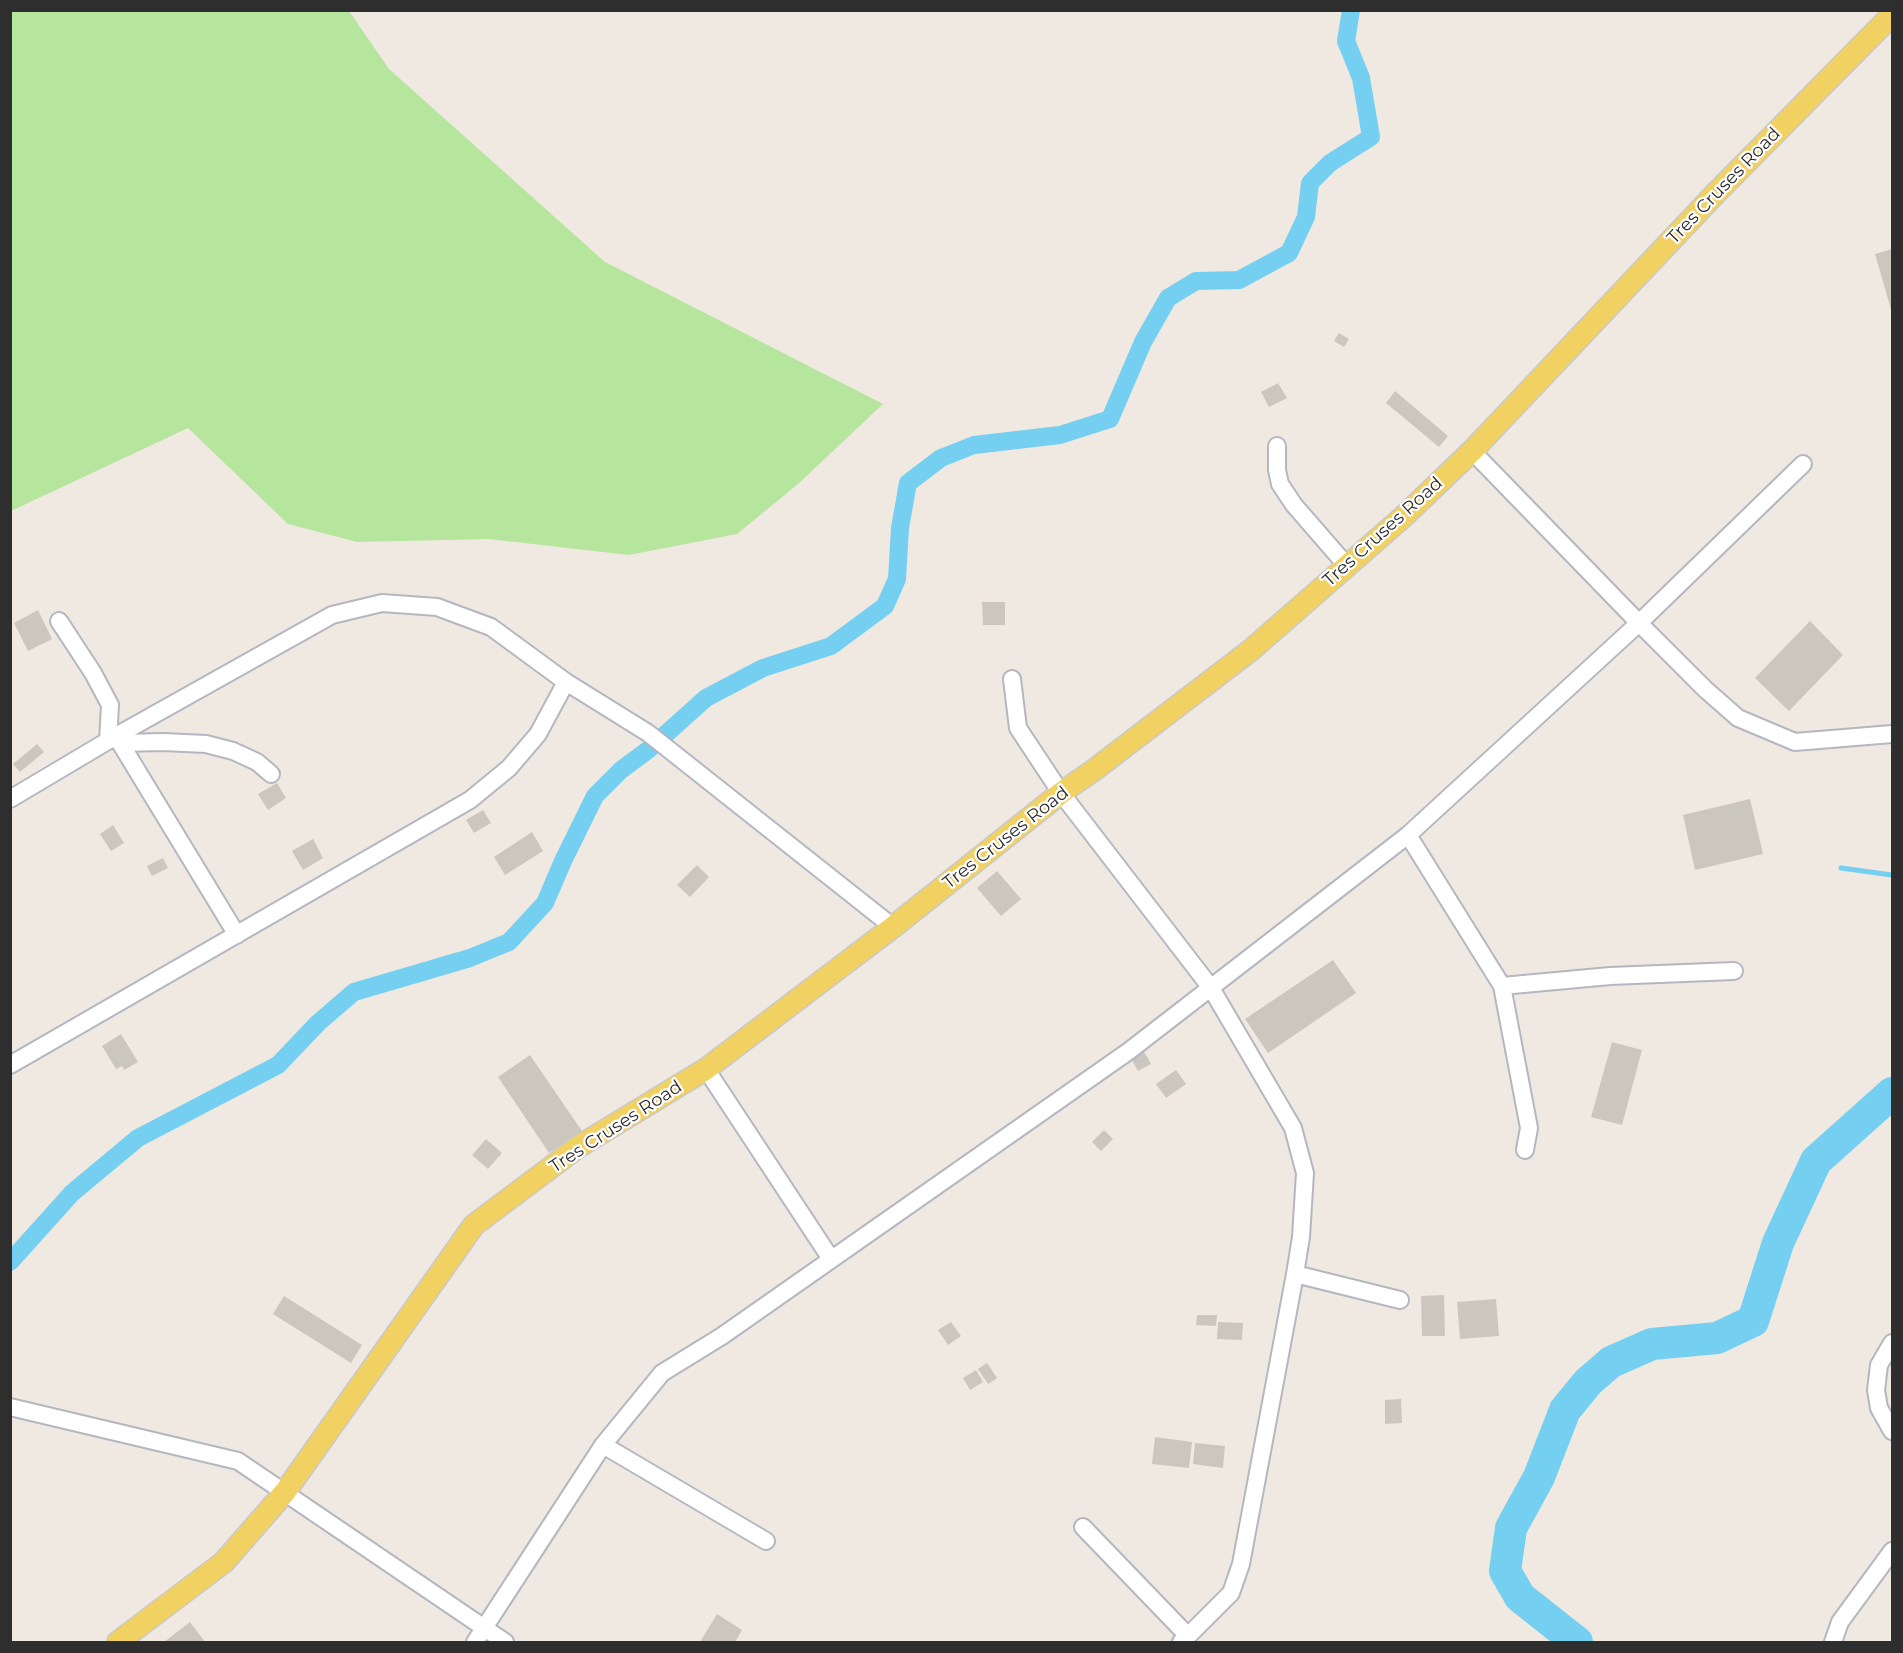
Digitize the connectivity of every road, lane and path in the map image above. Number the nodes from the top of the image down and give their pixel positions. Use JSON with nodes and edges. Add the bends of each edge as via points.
{"nodes":[{"id":1,"x":1893,"y":15,"type":"edge"},
{"id":2,"x":1277,"y":446,"type":"dead end"},
{"id":3,"x":1473,"y":451,"type":"junction"},
{"id":4,"x":1803,"y":464,"type":"dead end"},
{"id":5,"x":1347,"y":566,"type":"junction"},
{"id":6,"x":59,"y":621,"type":"dead end"},
{"id":7,"x":1639,"y":623,"type":"junction"},
{"id":8,"x":1012,"y":678,"type":"dead end"},
{"id":9,"x":566,"y":682,"type":"junction"},
{"id":10,"x":1892,"y":734,"type":"edge"},
{"id":11,"x":114,"y":740,"type":"junction"},
{"id":12,"x":271,"y":774,"type":"dead end"},
{"id":13,"x":1061,"y":793,"type":"junction"},
{"id":14,"x":10,"y":800,"type":"edge"},
{"id":15,"x":1408,"y":835,"type":"junction"},
{"id":16,"x":893,"y":927,"type":"junction"},
{"id":17,"x":237,"y":935,"type":"junction"},
{"id":18,"x":1734,"y":971,"type":"dead end"},
{"id":19,"x":1502,"y":986,"type":"junction"},
{"id":20,"x":1210,"y":988,"type":"junction"},
{"id":21,"x":10,"y":1065,"type":"edge"},
{"id":22,"x":706,"y":1069,"type":"junction"},
{"id":23,"x":1525,"y":1150,"type":"dead end"},
{"id":24,"x":831,"y":1259,"type":"junction"},
{"id":25,"x":1295,"y":1274,"type":"junction"},
{"id":26,"x":1400,"y":1300,"type":"dead end"},
{"id":27,"x":1893,"y":1343,"type":"edge"},
{"id":28,"x":10,"y":1407,"type":"edge"},
{"id":29,"x":1893,"y":1431,"type":"edge"},
{"id":30,"x":603,"y":1445,"type":"junction"},
{"id":31,"x":285,"y":1492,"type":"junction"},
{"id":32,"x":1083,"y":1527,"type":"dead end"},
{"id":33,"x":766,"y":1541,"type":"dead end"},
{"id":34,"x":1893,"y":1551,"type":"edge"},
{"id":35,"x":480,"y":1636,"type":"edge"},
{"id":36,"x":1185,"y":1639,"type":"edge"},
{"id":37,"x":118,"y":1642,"type":"edge"},
{"id":38,"x":505,"y":1642,"type":"edge"},
{"id":39,"x":1833,"y":1642,"type":"edge"}],
"edges":[{"from":1,"to":3,"type":"main road","name":"Tres Cruses Road","via":[[1715,194]]},
{"from":2,"to":5,"type":"street","via":[[1280,484]]},
{"from":3,"to":5,"type":"main road","name":"Tres Cruses Road"},
{"from":3,"to":7,"type":"street"},
{"from":4,"to":7,"type":"street"},
{"from":5,"to":13,"type":"main road","name":"Tres Cruses Road","via":[[1251,651]]},
{"from":6,"to":11,"type":"street","via":[[110,705]]},
{"from":7,"to":10,"type":"street","via":[[1738,718],[1795,742]]},
{"from":7,"to":15,"type":"street"},
{"from":8,"to":13,"type":"street","via":[[1018,728]]},
{"from":9,"to":11,"type":"street","via":[[491,627],[437,607],[382,603],[332,615]]},
{"from":9,"to":16,"type":"street","via":[[648,733]]},
{"from":9,"to":17,"type":"street","via":[[538,734],[509,768],[470,800]]},
{"from":11,"to":12,"type":"street","via":[[206,744],[257,762]]},
{"from":11,"to":14,"type":"street"},
{"from":11,"to":17,"type":"street"},
{"from":13,"to":16,"type":"main road","name":"Tres Cruses Road"},
{"from":13,"to":20,"type":"street"},
{"from":15,"to":19,"type":"street"},
{"from":15,"to":20,"type":"street"},
{"from":16,"to":22,"type":"main road","name":"Tres Cruses Road"},
{"from":17,"to":21,"type":"street"},
{"from":18,"to":19,"type":"street","via":[[1610,976]]},
{"from":19,"to":23,"type":"street","via":[[1529,1128]]},
{"from":20,"to":24,"type":"street","via":[[1129,1051]]},
{"from":20,"to":25,"type":"street","via":[[1293,1128],[1305,1173]]},
{"from":22,"to":24,"type":"street"},
{"from":22,"to":31,"type":"main road","name":"Tres Cruses Road","via":[[578,1147],[474,1225]]},
{"from":24,"to":30,"type":"street","via":[[662,1373]]},
{"from":25,"to":26,"type":"street"},
{"from":25,"to":36,"type":"street","via":[[1241,1563],[1231,1593]]},
{"from":27,"to":29,"type":"street","via":[[1879,1365],[1876,1390],[1879,1408]]},
{"from":28,"to":31,"type":"street","via":[[238,1461]]},
{"from":30,"to":33,"type":"street"},
{"from":30,"to":35,"type":"street"},
{"from":31,"to":35,"type":"street"},
{"from":31,"to":37,"type":"main road","name":"Tres Cruses Road","via":[[224,1562]]},
{"from":32,"to":36,"type":"street"},
{"from":34,"to":39,"type":"street","via":[[1840,1622]]},
{"from":35,"to":38,"type":"street"}]}
